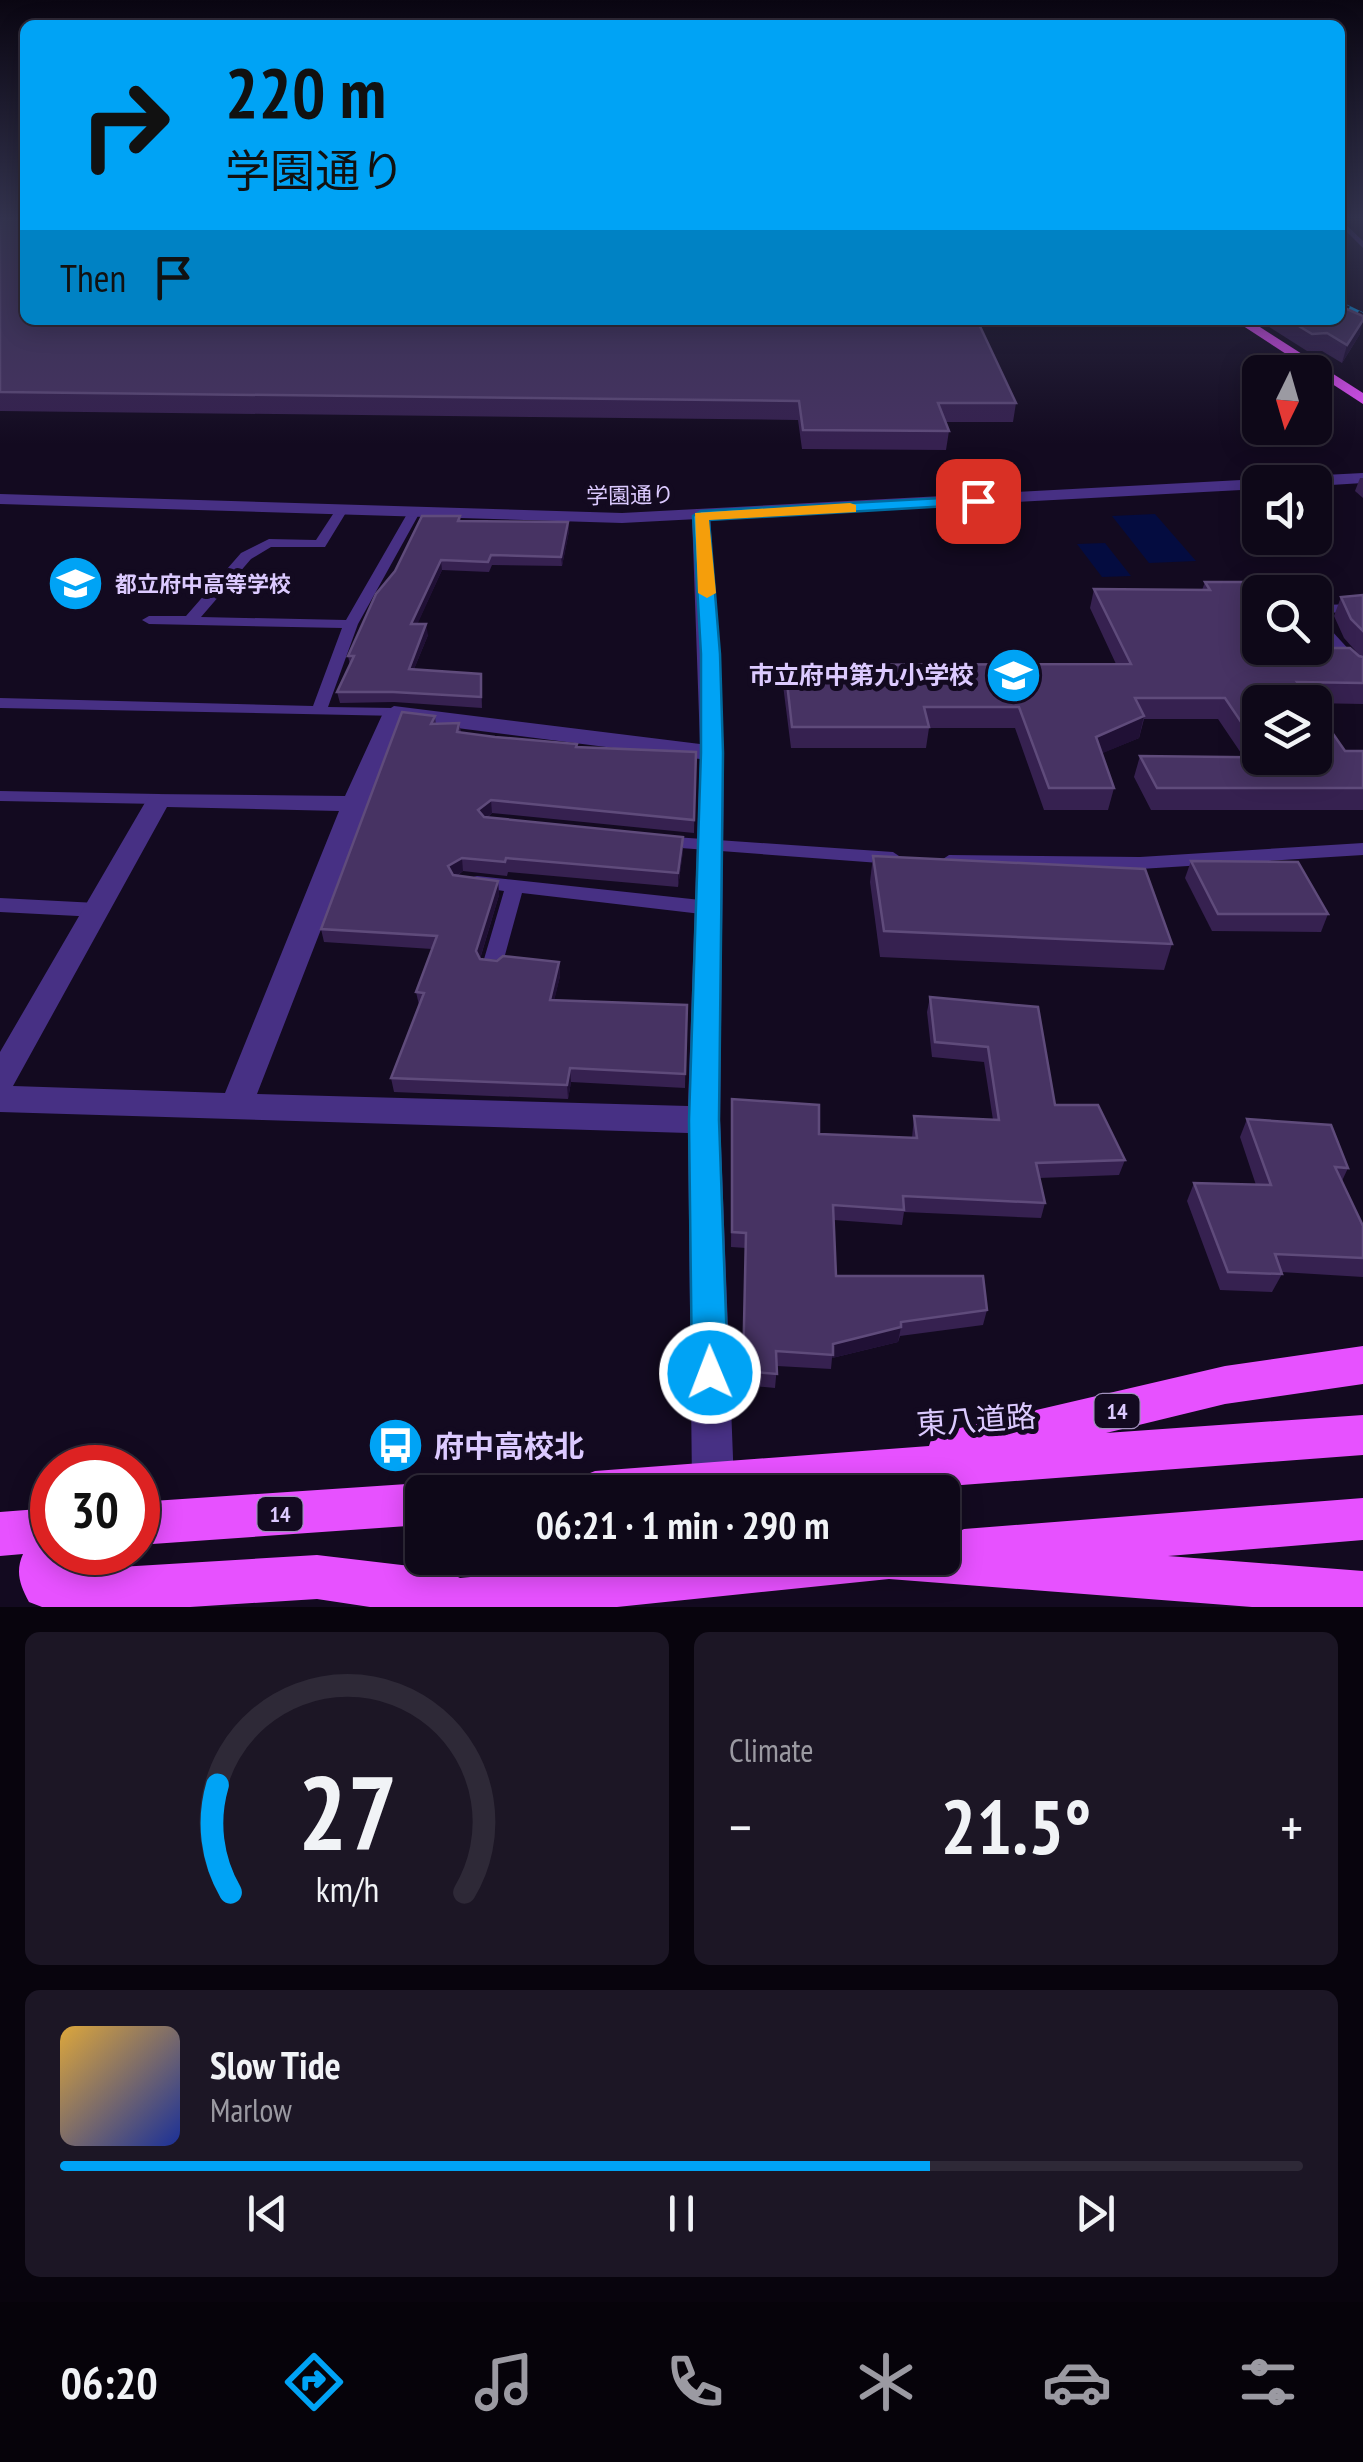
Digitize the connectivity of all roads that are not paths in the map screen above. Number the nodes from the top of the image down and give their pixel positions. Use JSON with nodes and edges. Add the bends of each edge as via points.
{"nodes":[{"id":1,"x":1248,"y":325,"type":"edge"},
{"id":2,"x":1363,"y":400,"type":"edge"},
{"id":3,"x":1363,"y":478,"type":"edge"},
{"id":4,"x":1332,"y":480,"type":"edge"},
{"id":5,"x":1242,"y":485,"type":"edge"},
{"id":6,"x":0,"y":499,"type":"edge"},
{"id":7,"x":341,"y":512,"type":"junction"},
{"id":8,"x":413,"y":514,"type":"junction"},
{"id":9,"x":701,"y":516,"type":"junction"},
{"id":10,"x":1363,"y":608,"type":"edge"},
{"id":11,"x":1332,"y":609,"type":"edge"},
{"id":12,"x":150,"y":620,"type":"dead end"},
{"id":13,"x":190,"y":621,"type":"junction"},
{"id":14,"x":351,"y":624,"type":"junction"},
{"id":15,"x":1332,"y":641,"type":"edge"},
{"id":16,"x":1363,"y":670,"type":"edge"},
{"id":17,"x":0,"y":703,"type":"edge"},
{"id":18,"x":319,"y":710,"type":"junction"},
{"id":19,"x":394,"y":713,"type":"junction"},
{"id":20,"x":712,"y":753,"type":"junction"},
{"id":21,"x":0,"y":796,"type":"edge"},
{"id":22,"x":159,"y":799,"type":"junction"},
{"id":23,"x":354,"y":804,"type":"junction"},
{"id":24,"x":638,"y":840,"type":"edge"},
{"id":25,"x":712,"y":848,"type":"junction"},
{"id":26,"x":1363,"y":849,"type":"edge"},
{"id":27,"x":463,"y":880,"type":"edge"},
{"id":28,"x":514,"y":886,"type":"junction"},
{"id":29,"x":0,"y":905,"type":"edge"},
{"id":30,"x":710,"y":908,"type":"junction"},
{"id":31,"x":97,"y":910,"type":"junction"},
{"id":32,"x":492,"y":966,"type":"edge"},
{"id":33,"x":0,"y":1080,"type":"edge"},
{"id":34,"x":0,"y":1099,"type":"edge"},
{"id":35,"x":236,"y":1104,"type":"junction"},
{"id":36,"x":704,"y":1120,"type":"junction"},
{"id":37,"x":1363,"y":1365,"type":"edge"},
{"id":38,"x":1363,"y":1434,"type":"edge"},
{"id":39,"x":874,"y":1469,"type":"junction"},
{"id":40,"x":712,"y":1475,"type":"edge"},
{"id":41,"x":809,"y":1475,"type":"edge"},
{"id":42,"x":405,"y":1505,"type":"edge"},
{"id":43,"x":1363,"y":1520,"type":"edge"},
{"id":44,"x":160,"y":1522,"type":"edge"},
{"id":45,"x":30,"y":1532,"type":"edge"},
{"id":46,"x":0,"y":1534,"type":"edge"},
{"id":47,"x":960,"y":1552,"type":"edge"},
{"id":48,"x":960,"y":1563,"type":"edge"},
{"id":49,"x":38,"y":1575,"type":"edge"},
{"id":50,"x":803,"y":1575,"type":"edge"},
{"id":51,"x":711,"y":1593,"type":"edge"},
{"id":52,"x":1363,"y":1594,"type":"edge"},
{"id":53,"x":494,"y":1598,"type":"junction"},
{"id":54,"x":393,"y":1607,"type":"edge"}],
"edges":[{"from":1,"to":2,"type":"main road"},
{"from":3,"to":4,"type":"street"},
{"from":5,"to":9,"type":"street","name":"学園通り"},
{"from":6,"to":7,"type":"street","name":"学園通り"},
{"from":7,"to":8,"type":"street","name":"学園通り"},
{"from":7,"to":13,"type":"lane","via":[[320,544],[268,543],[246,556]]},
{"from":8,"to":9,"type":"street","name":"学園通り"},
{"from":8,"to":14,"type":"lane"},
{"from":9,"to":20,"type":"street"},
{"from":10,"to":11,"type":"lane"},
{"from":12,"to":13,"type":"lane"},
{"from":13,"to":14,"type":"lane"},
{"from":14,"to":18,"type":"lane"},
{"from":15,"to":16,"type":"lane"},
{"from":17,"to":18,"type":"lane"},
{"from":18,"to":19,"type":"lane"},
{"from":19,"to":20,"type":"street"},
{"from":19,"to":23,"type":"street"},
{"from":20,"to":25,"type":"street"},
{"from":21,"to":22,"type":"lane"},
{"from":22,"to":23,"type":"street"},
{"from":22,"to":31,"type":"street"},
{"from":23,"to":35,"type":"street"},
{"from":24,"to":25,"type":"lane"},
{"from":25,"to":26,"type":"lane","via":[[1140,863]]},
{"from":25,"to":30,"type":"street"},
{"from":27,"to":28,"type":"lane"},
{"from":28,"to":30,"type":"lane"},
{"from":28,"to":32,"type":"lane"},
{"from":29,"to":31,"type":"lane"},
{"from":30,"to":36,"type":"street"},
{"from":31,"to":33,"type":"street"},
{"from":34,"to":35,"type":"street"},
{"from":35,"to":36,"type":"street"},
{"from":36,"to":40,"type":"street"},
{"from":37,"to":39,"type":"main road","number":"14","via":[[1225,1385]]},
{"from":38,"to":39,"type":"main road","name":"東八道路","number":"14"},
{"from":39,"to":41,"type":"main road","name":"東八道路","number":"14"},
{"from":42,"to":44,"type":"main road","number":"14"},
{"from":43,"to":47,"type":"main road"},
{"from":45,"to":46,"type":"main road"},
{"from":48,"to":52,"type":"main road"},
{"from":49,"to":53,"type":"main road","via":[[45,1586],[70,1592],[316,1577]]},
{"from":50,"to":51,"type":"main road"},
{"from":51,"to":53,"type":"main road"},
{"from":53,"to":54,"type":"main road"}]}
